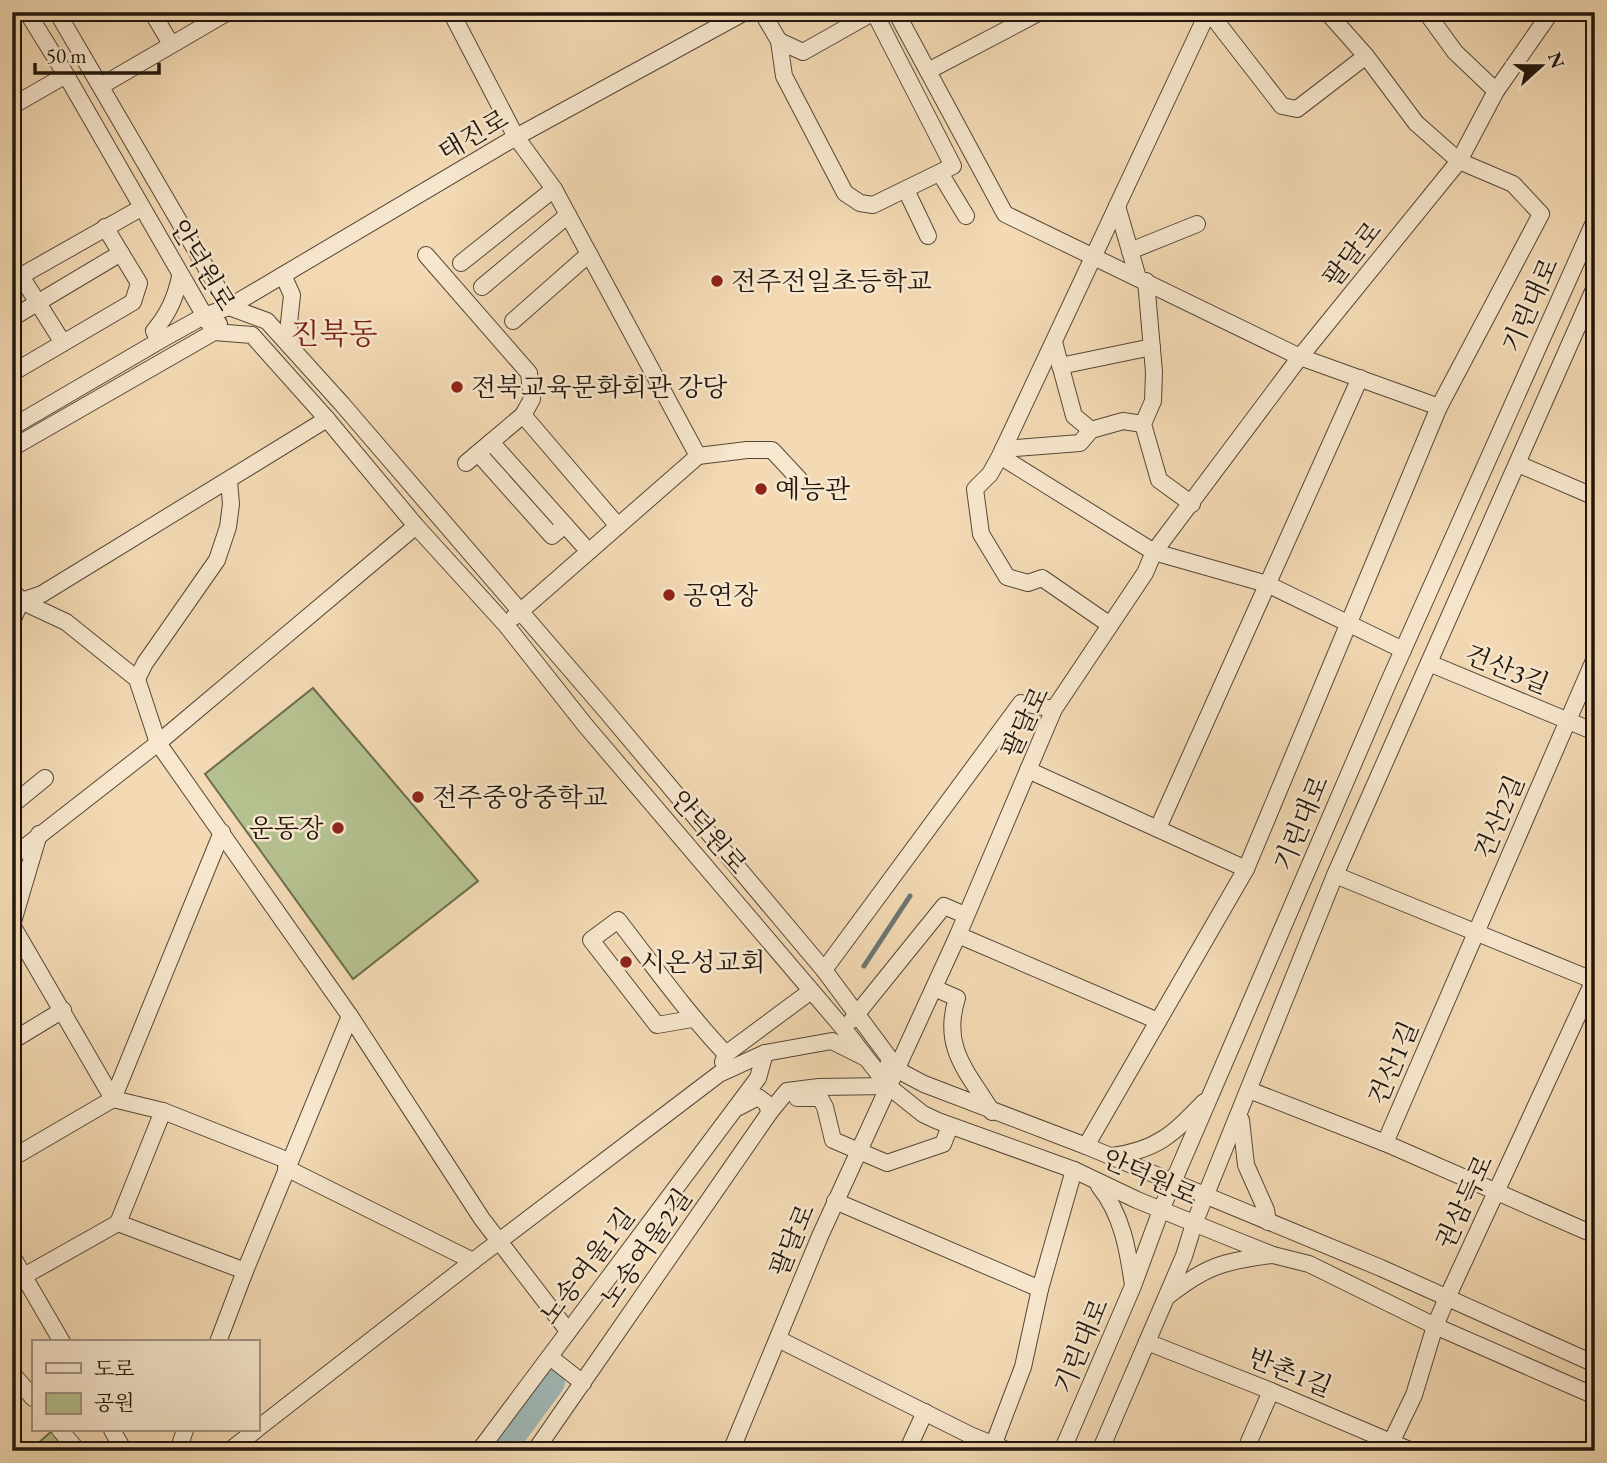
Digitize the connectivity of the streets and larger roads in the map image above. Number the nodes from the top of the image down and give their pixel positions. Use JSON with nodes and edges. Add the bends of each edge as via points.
{"nodes":[{"id":1,"x":27,"y":12,"type":"edge"},
{"id":2,"x":57,"y":12,"type":"edge"},
{"id":3,"x":152,"y":12,"type":"edge"},
{"id":4,"x":228,"y":12,"type":"edge"},
{"id":5,"x":451,"y":12,"type":"edge"},
{"id":6,"x":745,"y":12,"type":"edge"},
{"id":7,"x":762,"y":12,"type":"edge"},
{"id":8,"x":874,"y":12,"type":"edge"},
{"id":9,"x":896,"y":12,"type":"edge"},
{"id":10,"x":1040,"y":12,"type":"edge"},
{"id":11,"x":1208,"y":12,"type":"edge"},
{"id":12,"x":1327,"y":12,"type":"edge"},
{"id":13,"x":1426,"y":12,"type":"edge"},
{"id":14,"x":1551,"y":12,"type":"edge"},
{"id":15,"x":779,"y":41,"type":"junction"},
{"id":16,"x":171,"y":44,"type":"junction"},
{"id":17,"x":1366,"y":57,"type":"junction"},
{"id":18,"x":928,"y":71,"type":"junction"},
{"id":19,"x":66,"y":75,"type":"junction"},
{"id":20,"x":101,"y":86,"type":"junction"},
{"id":21,"x":1496,"y":91,"type":"junction"},
{"id":22,"x":12,"y":106,"type":"edge"},
{"id":23,"x":516,"y":137,"type":"junction"},
{"id":24,"x":1459,"y":161,"type":"junction"},
{"id":25,"x":940,"y":173,"type":"junction"},
{"id":26,"x":554,"y":189,"type":"junction"},
{"id":27,"x":906,"y":190,"type":"junction"},
{"id":28,"x":1117,"y":206,"type":"junction"},
{"id":29,"x":141,"y":208,"type":"junction"},
{"id":30,"x":568,"y":215,"type":"junction"},
{"id":31,"x":966,"y":216,"type":"dead end"},
{"id":32,"x":1595,"y":220,"type":"edge"},
{"id":33,"x":1197,"y":224,"type":"dead end"},
{"id":34,"x":106,"y":227,"type":"junction"},
{"id":35,"x":928,"y":236,"type":"dead end"},
{"id":36,"x":1130,"y":251,"type":"junction"},
{"id":37,"x":121,"y":253,"type":"junction"},
{"id":38,"x":589,"y":254,"type":"junction"},
{"id":39,"x":426,"y":255,"type":"dead end"},
{"id":40,"x":1094,"y":256,"type":"junction"},
{"id":41,"x":461,"y":263,"type":"dead end"},
{"id":42,"x":283,"y":275,"type":"junction"},
{"id":43,"x":180,"y":277,"type":"junction"},
{"id":44,"x":17,"y":279,"type":"edge"},
{"id":45,"x":1142,"y":279,"type":"junction"},
{"id":46,"x":482,"y":287,"type":"dead end"},
{"id":47,"x":1595,"y":287,"type":"edge"},
{"id":48,"x":37,"y":303,"type":"junction"},
{"id":49,"x":229,"y":307,"type":"junction"},
{"id":50,"x":204,"y":316,"type":"junction"},
{"id":51,"x":12,"y":318,"type":"edge"},
{"id":52,"x":513,"y":321,"type":"dead end"},
{"id":53,"x":214,"y":332,"type":"junction"},
{"id":54,"x":159,"y":341,"type":"junction"},
{"id":55,"x":1054,"y":342,"type":"junction"},
{"id":56,"x":63,"y":343,"type":"junction"},
{"id":57,"x":290,"y":346,"type":"junction"},
{"id":58,"x":1152,"y":347,"type":"junction"},
{"id":59,"x":1300,"y":357,"type":"junction"},
{"id":60,"x":1060,"y":366,"type":"junction"},
{"id":61,"x":12,"y":373,"type":"edge"},
{"id":62,"x":1360,"y":378,"type":"junction"},
{"id":63,"x":1438,"y":407,"type":"junction"},
{"id":64,"x":523,"y":415,"type":"junction"},
{"id":65,"x":327,"y":419,"type":"junction"},
{"id":66,"x":1143,"y":424,"type":"junction"},
{"id":67,"x":12,"y":427,"type":"edge"},
{"id":68,"x":1091,"y":430,"type":"junction"},
{"id":69,"x":12,"y":448,"type":"edge"},
{"id":70,"x":1002,"y":453,"type":"junction"},
{"id":71,"x":698,"y":456,"type":"junction"},
{"id":72,"x":1518,"y":464,"type":"junction"},
{"id":73,"x":799,"y":479,"type":"dead end"},
{"id":74,"x":229,"y":481,"type":"junction"},
{"id":75,"x":1595,"y":497,"type":"edge"},
{"id":76,"x":1192,"y":504,"type":"junction"},
{"id":77,"x":416,"y":526,"type":"junction"},
{"id":78,"x":618,"y":526,"type":"junction"},
{"id":79,"x":582,"y":544,"type":"dead end"},
{"id":80,"x":1154,"y":552,"type":"junction"},
{"id":81,"x":1267,"y":584,"type":"junction"},
{"id":82,"x":17,"y":596,"type":"edge"},
{"id":83,"x":520,"y":610,"type":"junction"},
{"id":84,"x":12,"y":621,"type":"edge"},
{"id":85,"x":1349,"y":622,"type":"junction"},
{"id":86,"x":506,"y":625,"type":"junction"},
{"id":87,"x":1110,"y":625,"type":"junction"},
{"id":88,"x":1403,"y":650,"type":"junction"},
{"id":89,"x":1595,"y":658,"type":"edge"},
{"id":90,"x":1429,"y":663,"type":"junction"},
{"id":91,"x":137,"y":678,"type":"junction"},
{"id":92,"x":1054,"y":709,"type":"junction"},
{"id":93,"x":1567,"y":720,"type":"junction"},
{"id":94,"x":1595,"y":732,"type":"edge"},
{"id":95,"x":158,"y":743,"type":"junction"},
{"id":96,"x":1028,"y":770,"type":"junction"},
{"id":97,"x":45,"y":778,"type":"dead end"},
{"id":98,"x":12,"y":805,"type":"edge"},
{"id":99,"x":1158,"y":828,"type":"junction"},
{"id":100,"x":222,"y":832,"type":"junction"},
{"id":101,"x":38,"y":834,"type":"junction"},
{"id":102,"x":12,"y":857,"type":"edge"},
{"id":103,"x":1246,"y":869,"type":"junction"},
{"id":104,"x":1335,"y":875,"type":"junction"},
{"id":105,"x":965,"y":915,"type":"junction"},
{"id":106,"x":12,"y":925,"type":"edge"},
{"id":107,"x":1476,"y":932,"type":"junction"},
{"id":108,"x":958,"y":935,"type":"junction"},
{"id":109,"x":824,"y":970,"type":"junction"},
{"id":110,"x":1594,"y":980,"type":"edge"},
{"id":111,"x":934,"y":988,"type":"junction"},
{"id":112,"x":811,"y":991,"type":"junction"},
{"id":113,"x":1446,"y":1001,"type":"joint"},
{"id":114,"x":63,"y":1010,"type":"junction"},
{"id":115,"x":857,"y":1014,"type":"junction"},
{"id":116,"x":350,"y":1016,"type":"junction"},
{"id":117,"x":692,"y":1018,"type":"junction"},
{"id":118,"x":1158,"y":1021,"type":"junction"},
{"id":119,"x":844,"y":1029,"type":"junction"},
{"id":120,"x":12,"y":1041,"type":"edge"},
{"id":121,"x":832,"y":1041,"type":"junction"},
{"id":122,"x":765,"y":1053,"type":"junction"},
{"id":123,"x":726,"y":1054,"type":"junction"},
{"id":124,"x":867,"y":1058,"type":"junction"},
{"id":125,"x":896,"y":1067,"type":"junction"},
{"id":126,"x":719,"y":1074,"type":"junction"},
{"id":127,"x":888,"y":1086,"type":"junction"},
{"id":128,"x":793,"y":1090,"type":"junction"},
{"id":129,"x":1249,"y":1090,"type":"junction"},
{"id":130,"x":1211,"y":1095,"type":"junction"},
{"id":131,"x":113,"y":1099,"type":"junction"},
{"id":132,"x":734,"y":1110,"type":"junction"},
{"id":133,"x":163,"y":1111,"type":"junction"},
{"id":134,"x":1241,"y":1111,"type":"junction"},
{"id":135,"x":770,"y":1112,"type":"junction"},
{"id":136,"x":992,"y":1112,"type":"junction"},
{"id":137,"x":950,"y":1126,"type":"junction"},
{"id":138,"x":1385,"y":1143,"type":"junction"},
{"id":139,"x":1086,"y":1146,"type":"junction"},
{"id":140,"x":858,"y":1152,"type":"junction"},
{"id":141,"x":1111,"y":1156,"type":"junction"},
{"id":142,"x":12,"y":1158,"type":"edge"},
{"id":143,"x":288,"y":1165,"type":"junction"},
{"id":144,"x":1074,"y":1170,"type":"junction"},
{"id":145,"x":1095,"y":1181,"type":"junction"},
{"id":146,"x":1174,"y":1183,"type":"junction"},
{"id":147,"x":1496,"y":1192,"type":"junction"},
{"id":148,"x":1206,"y":1196,"type":"junction"},
{"id":149,"x":835,"y":1201,"type":"junction"},
{"id":150,"x":1161,"y":1210,"type":"junction"},
{"id":151,"x":1268,"y":1222,"type":"junction"},
{"id":152,"x":118,"y":1223,"type":"junction"},
{"id":153,"x":1194,"y":1224,"type":"junction"},
{"id":154,"x":1595,"y":1236,"type":"edge"},
{"id":155,"x":498,"y":1242,"type":"junction"},
{"id":156,"x":1273,"y":1255,"type":"junction"},
{"id":157,"x":12,"y":1256,"type":"edge"},
{"id":158,"x":473,"y":1261,"type":"junction"},
{"id":159,"x":245,"y":1271,"type":"junction"},
{"id":160,"x":24,"y":1276,"type":"junction"},
{"id":161,"x":1133,"y":1286,"type":"junction"},
{"id":162,"x":1041,"y":1289,"type":"junction"},
{"id":163,"x":1166,"y":1298,"type":"junction"},
{"id":164,"x":1447,"y":1298,"type":"junction"},
{"id":165,"x":1435,"y":1326,"type":"junction"},
{"id":166,"x":568,"y":1331,"type":"junction"},
{"id":167,"x":778,"y":1339,"type":"junction"},
{"id":168,"x":61,"y":1340,"type":"edge"},
{"id":169,"x":219,"y":1340,"type":"edge"},
{"id":170,"x":1147,"y":1342,"type":"junction"},
{"id":171,"x":550,"y":1357,"type":"junction"},
{"id":172,"x":1595,"y":1364,"type":"edge"},
{"id":173,"x":12,"y":1373,"type":"edge"},
{"id":174,"x":583,"y":1383,"type":"junction"},
{"id":175,"x":1271,"y":1391,"type":"junction"},
{"id":176,"x":1595,"y":1396,"type":"edge"},
{"id":177,"x":32,"y":1397,"type":"edge"},
{"id":178,"x":925,"y":1412,"type":"junction"},
{"id":179,"x":259,"y":1427,"type":"edge"},
{"id":180,"x":62,"y":1432,"type":"edge"},
{"id":181,"x":113,"y":1432,"type":"edge"},
{"id":182,"x":184,"y":1432,"type":"edge"},
{"id":183,"x":253,"y":1432,"type":"edge"},
{"id":184,"x":994,"y":1443,"type":"junction"},
{"id":185,"x":1389,"y":1446,"type":"edge"},
{"id":186,"x":78,"y":1451,"type":"edge"},
{"id":187,"x":124,"y":1451,"type":"edge"},
{"id":188,"x":178,"y":1451,"type":"edge"},
{"id":189,"x":229,"y":1451,"type":"edge"},
{"id":190,"x":479,"y":1451,"type":"edge"},
{"id":191,"x":535,"y":1451,"type":"edge"},
{"id":192,"x":731,"y":1451,"type":"edge"},
{"id":193,"x":907,"y":1451,"type":"edge"},
{"id":194,"x":1009,"y":1451,"type":"edge"},
{"id":195,"x":1062,"y":1451,"type":"edge"},
{"id":196,"x":1100,"y":1451,"type":"edge"},
{"id":197,"x":1245,"y":1451,"type":"edge"},
{"id":198,"x":1412,"y":1451,"type":"edge"}],
"edges":[{"from":1,"to":19,"type":"street","name":"안덕원로"},
{"from":2,"to":20,"type":"street","name":"안덕원로"},
{"from":3,"to":16,"type":"street"},
{"from":4,"to":16,"type":"street"},
{"from":5,"to":23,"type":"street"},
{"from":6,"to":23,"type":"street","name":"태진로"},
{"from":7,"to":15,"type":"street"},
{"from":8,"to":15,"type":"street","via":[[803,52]]},
{"from":8,"to":25,"type":"street","via":[[953,166]]},
{"from":9,"to":18,"type":"street"},
{"from":10,"to":18,"type":"street"},
{"from":11,"to":17,"type":"street","via":[[1282,106],[1297,109]]},
{"from":11,"to":28,"type":"street"},
{"from":12,"to":17,"type":"street"},
{"from":13,"to":21,"type":"street","via":[[1455,52]]},
{"from":14,"to":21,"type":"street","name":"팔달로"},
{"from":15,"to":27,"type":"street","via":[[784,76],[845,193],[873,205]]},
{"from":16,"to":20,"type":"street"},
{"from":17,"to":24,"type":"street","via":[[1416,123]]},
{"from":18,"to":40,"type":"street","via":[[1005,214]]},
{"from":19,"to":22,"type":"street"},
{"from":19,"to":29,"type":"street","name":"안덕원로"},
{"from":20,"to":49,"type":"street","name":"안덕원로"},
{"from":21,"to":24,"type":"street","name":"팔달로"},
{"from":23,"to":26,"type":"street"},
{"from":23,"to":42,"type":"street","name":"태진로"},
{"from":24,"to":59,"type":"street","name":"팔달로"},
{"from":24,"to":63,"type":"street","via":[[1513,184],[1541,214]]},
{"from":25,"to":27,"type":"street"},
{"from":25,"to":31,"type":"street"},
{"from":26,"to":30,"type":"street"},
{"from":26,"to":41,"type":"street"},
{"from":27,"to":35,"type":"street"},
{"from":28,"to":36,"type":"street"},
{"from":28,"to":40,"type":"street"},
{"from":29,"to":34,"type":"street"},
{"from":29,"to":43,"type":"street","name":"안덕원로"},
{"from":30,"to":38,"type":"street"},
{"from":30,"to":46,"type":"street"},
{"from":32,"to":88,"type":"street","name":"기린대로"},
{"from":33,"to":36,"type":"street"},
{"from":34,"to":37,"type":"street"},
{"from":34,"to":44,"type":"street"},
{"from":36,"to":45,"type":"street"},
{"from":37,"to":48,"type":"street"},
{"from":37,"to":56,"type":"street","via":[[139,282],[133,302]]},
{"from":38,"to":52,"type":"street"},
{"from":38,"to":71,"type":"street"},
{"from":39,"to":64,"type":"street","via":[[529,373],[532,399]]},
{"from":40,"to":45,"type":"street"},
{"from":40,"to":55,"type":"street"},
{"from":42,"to":49,"type":"street","name":"태진로"},
{"from":42,"to":57,"type":"street","via":[[292,295]]},
{"from":43,"to":50,"type":"street","name":"안덕원로"},
{"from":43,"to":54,"type":"street","via":[[168,314],[153,331]]},
{"from":44,"to":48,"type":"street"},
{"from":45,"to":58,"type":"street"},
{"from":45,"to":59,"type":"street"},
{"from":47,"to":72,"type":"street","name":"기린대로"},
{"from":48,"to":51,"type":"street"},
{"from":48,"to":56,"type":"street"},
{"from":49,"to":50,"type":"street","name":"태진로"},
{"from":49,"to":53,"type":"street","name":"태진로"},
{"from":49,"to":57,"type":"street","name":"안덕원로","via":[[267,321]]},
{"from":50,"to":53,"type":"street","name":"안덕원로"},
{"from":50,"to":54,"type":"street","name":"태진로"},
{"from":53,"to":65,"type":"street","name":"안덕원로","via":[[252,335]]},
{"from":53,"to":69,"type":"street","name":"태진로"},
{"from":54,"to":67,"type":"street","name":"태진로"},
{"from":55,"to":60,"type":"street"},
{"from":55,"to":70,"type":"street"},
{"from":56,"to":61,"type":"street"},
{"from":57,"to":83,"type":"street","name":"안덕원로"},
{"from":58,"to":60,"type":"street"},
{"from":58,"to":66,"type":"street","via":[[1153,401]]},
{"from":59,"to":62,"type":"street"},
{"from":59,"to":76,"type":"street","name":"팔달로"},
{"from":60,"to":68,"type":"street","via":[[1074,416]]},
{"from":62,"to":63,"type":"street"},
{"from":62,"to":81,"type":"street"},
{"from":63,"to":85,"type":"street"},
{"from":64,"to":78,"type":"street"},
{"from":64,"to":79,"type":"street","via":[[478,453],[552,536],[565,525]]},
{"from":65,"to":74,"type":"street"},
{"from":65,"to":77,"type":"street","name":"안덕원로"},
{"from":66,"to":68,"type":"street","via":[[1123,421]]},
{"from":66,"to":76,"type":"street","via":[[1159,480]]},
{"from":68,"to":70,"type":"street","via":[[1080,443]]},
{"from":70,"to":80,"type":"street"},
{"from":70,"to":87,"type":"street","via":[[975,488],[981,534],[1007,577],[1028,583],[1042,578]]},
{"from":71,"to":73,"type":"street","via":[[772,450]]},
{"from":71,"to":78,"type":"street"},
{"from":72,"to":75,"type":"street"},
{"from":72,"to":90,"type":"street","name":"기린대로"},
{"from":74,"to":82,"type":"street","via":[[42,594]]},
{"from":74,"to":91,"type":"street","via":[[228,527],[217,560]]},
{"from":76,"to":80,"type":"street","name":"팔달로"},
{"from":77,"to":86,"type":"street","name":"안덕원로"},
{"from":77,"to":95,"type":"street"},
{"from":78,"to":83,"type":"street"},
{"from":80,"to":81,"type":"street"},
{"from":80,"to":87,"type":"street","name":"팔달로"},
{"from":81,"to":85,"type":"street"},
{"from":81,"to":99,"type":"street"},
{"from":82,"to":84,"type":"street"},
{"from":82,"to":91,"type":"street","via":[[66,622]]},
{"from":83,"to":86,"type":"street"},
{"from":83,"to":109,"type":"street","name":"안덕원로"},
{"from":85,"to":88,"type":"street"},
{"from":85,"to":103,"type":"street"},
{"from":86,"to":112,"type":"street","name":"안덕원로"},
{"from":87,"to":92,"type":"street","name":"팔달로"},
{"from":88,"to":130,"type":"street","name":"기린대로"},
{"from":89,"to":93,"type":"street","name":"건산3길"},
{"from":90,"to":93,"type":"street","name":"건산3길"},
{"from":90,"to":104,"type":"street","name":"기린대로"},
{"from":91,"to":95,"type":"street"},
{"from":92,"to":96,"type":"street","name":"팔달로"},
{"from":92,"to":109,"type":"street","via":[[1021,703]]},
{"from":93,"to":94,"type":"street","name":"건산3길"},
{"from":93,"to":107,"type":"street","name":"건산2길"},
{"from":95,"to":100,"type":"street"},
{"from":95,"to":101,"type":"street"},
{"from":96,"to":99,"type":"street"},
{"from":96,"to":105,"type":"street","name":"팔달로"},
{"from":97,"to":98,"type":"street"},
{"from":99,"to":103,"type":"street"},
{"from":100,"to":116,"type":"street"},
{"from":100,"to":131,"type":"street"},
{"from":101,"to":102,"type":"street"},
{"from":101,"to":106,"type":"street"},
{"from":103,"to":118,"type":"street"},
{"from":104,"to":107,"type":"street"},
{"from":104,"to":129,"type":"street","name":"기린대로"},
{"from":105,"to":108,"type":"street","name":"팔달로"},
{"from":105,"to":115,"type":"street","via":[[944,906]]},
{"from":106,"to":114,"type":"street"},
{"from":107,"to":110,"type":"street"},
{"from":107,"to":113,"type":"street","name":"건산2길"},
{"from":108,"to":111,"type":"street","name":"팔달로"},
{"from":108,"to":118,"type":"street"},
{"from":109,"to":115,"type":"street","name":"안덕원로"},
{"from":110,"to":147,"type":"street","name":"권삼득로"},
{"from":111,"to":125,"type":"street","name":"팔달로"},
{"from":111,"to":136,"type":"street","via":[[957,998],[952,1036],[958,1062]]},
{"from":112,"to":119,"type":"street","name":"안덕원로"},
{"from":112,"to":123,"type":"street"},
{"from":113,"to":138,"type":"street","name":"건산1길"},
{"from":114,"to":120,"type":"street"},
{"from":114,"to":131,"type":"street"},
{"from":115,"to":119,"type":"street"},
{"from":115,"to":125,"type":"street","name":"안덕원로"},
{"from":116,"to":143,"type":"street"},
{"from":116,"to":155,"type":"street"},
{"from":117,"to":117,"type":"street","via":[[618,920],[591,940],[657,1025]]},
{"from":117,"to":123,"type":"street"},
{"from":118,"to":139,"type":"street"},
{"from":119,"to":121,"type":"street"},
{"from":119,"to":124,"type":"street","name":"안덕원로"},
{"from":121,"to":122,"type":"street"},
{"from":121,"to":124,"type":"street"},
{"from":122,"to":126,"type":"street"},
{"from":122,"to":132,"type":"street","name":"노송여울1길","via":[[758,1078]]},
{"from":123,"to":126,"type":"street"},
{"from":124,"to":125,"type":"street"},
{"from":124,"to":127,"type":"street","name":"안덕원로"},
{"from":125,"to":127,"type":"street","name":"팔달로"},
{"from":125,"to":136,"type":"street","name":"안덕원로","via":[[924,1084]]},
{"from":126,"to":155,"type":"street"},
{"from":127,"to":128,"type":"street"},
{"from":127,"to":137,"type":"street","name":"안덕원로","via":[[923,1114]]},
{"from":127,"to":140,"type":"street","name":"팔달로"},
{"from":128,"to":135,"type":"street","name":"노송여울2길"},
{"from":128,"to":140,"type":"street","via":[[795,1098],[820,1098],[833,1140]]},
{"from":129,"to":134,"type":"street","name":"기린대로"},
{"from":129,"to":138,"type":"street","name":"건산1길"},
{"from":130,"to":141,"type":"street","via":[[1173,1135],[1131,1154]]},
{"from":130,"to":146,"type":"street","name":"기린대로"},
{"from":131,"to":133,"type":"street"},
{"from":131,"to":142,"type":"street"},
{"from":132,"to":135,"type":"street","via":[[758,1097]]},
{"from":132,"to":166,"type":"street","name":"노송여울1길"},
{"from":133,"to":143,"type":"street"},
{"from":133,"to":152,"type":"street"},
{"from":134,"to":148,"type":"street","name":"기린대로"},
{"from":134,"to":151,"type":"street","via":[[1244,1154]]},
{"from":135,"to":174,"type":"street","name":"노송여울2길"},
{"from":136,"to":139,"type":"street","name":"안덕원로"},
{"from":137,"to":140,"type":"street","via":[[943,1144],[887,1163]]},
{"from":137,"to":144,"type":"street","name":"안덕원로"},
{"from":138,"to":147,"type":"street","name":"건산1길"},
{"from":139,"to":141,"type":"street","name":"안덕원로"},
{"from":140,"to":149,"type":"street","name":"팔달로"},
{"from":141,"to":146,"type":"street","name":"안덕원로"},
{"from":143,"to":158,"type":"street"},
{"from":143,"to":159,"type":"street"},
{"from":144,"to":145,"type":"street","name":"안덕원로"},
{"from":144,"to":162,"type":"street"},
{"from":145,"to":150,"type":"street","name":"안덕원로"},
{"from":145,"to":161,"type":"street","via":[[1111,1200],[1128,1249]]},
{"from":146,"to":148,"type":"street","name":"안덕원로"},
{"from":146,"to":150,"type":"street","name":"기린대로"},
{"from":147,"to":154,"type":"street","name":"건산1길"},
{"from":147,"to":164,"type":"street","name":"권삼득로"},
{"from":148,"to":151,"type":"street","name":"안덕원로"},
{"from":148,"to":153,"type":"street","name":"기린대로"},
{"from":149,"to":162,"type":"street"},
{"from":149,"to":167,"type":"street","name":"팔달로"},
{"from":150,"to":153,"type":"street","name":"안덕원로"},
{"from":150,"to":161,"type":"street","name":"기린대로"},
{"from":151,"to":164,"type":"street","name":"안덕원로"},
{"from":152,"to":159,"type":"street"},
{"from":152,"to":160,"type":"street"},
{"from":153,"to":156,"type":"street","name":"안덕원로"},
{"from":153,"to":163,"type":"street","name":"기린대로"},
{"from":155,"to":158,"type":"street"},
{"from":155,"to":166,"type":"street"},
{"from":156,"to":163,"type":"street","via":[[1215,1265]]},
{"from":156,"to":165,"type":"street","name":"안덕원로","via":[[1309,1264]]},
{"from":157,"to":160,"type":"street"},
{"from":158,"to":179,"type":"street"},
{"from":159,"to":169,"type":"street"},
{"from":160,"to":168,"type":"street"},
{"from":161,"to":195,"type":"street","name":"기린대로"},
{"from":162,"to":184,"type":"street","via":[[1023,1367]]},
{"from":163,"to":170,"type":"street","name":"기린대로"},
{"from":164,"to":165,"type":"street","name":"권삼득로"},
{"from":164,"to":172,"type":"street","name":"안덕원로"},
{"from":165,"to":176,"type":"street","name":"안덕원로"},
{"from":165,"to":185,"type":"street","name":"권삼득로","via":[[1414,1395]]},
{"from":166,"to":171,"type":"street","name":"노송여울1길"},
{"from":167,"to":178,"type":"street"},
{"from":167,"to":192,"type":"street","name":"팔달로"},
{"from":170,"to":175,"type":"street","name":"반촌1길"},
{"from":170,"to":196,"type":"street","name":"기린대로"},
{"from":171,"to":174,"type":"street"},
{"from":171,"to":190,"type":"street","name":"노송여울1길"},
{"from":173,"to":177,"type":"street"},
{"from":174,"to":191,"type":"street","name":"노송여울2길"},
{"from":175,"to":185,"type":"street","name":"반촌1길"},
{"from":175,"to":197,"type":"street"},
{"from":178,"to":184,"type":"street"},
{"from":178,"to":193,"type":"street"},
{"from":180,"to":186,"type":"street"},
{"from":181,"to":187,"type":"street"},
{"from":182,"to":188,"type":"street"},
{"from":183,"to":189,"type":"street"},
{"from":184,"to":194,"type":"street"},
{"from":185,"to":198,"type":"street","name":"반촌1길"}]}
